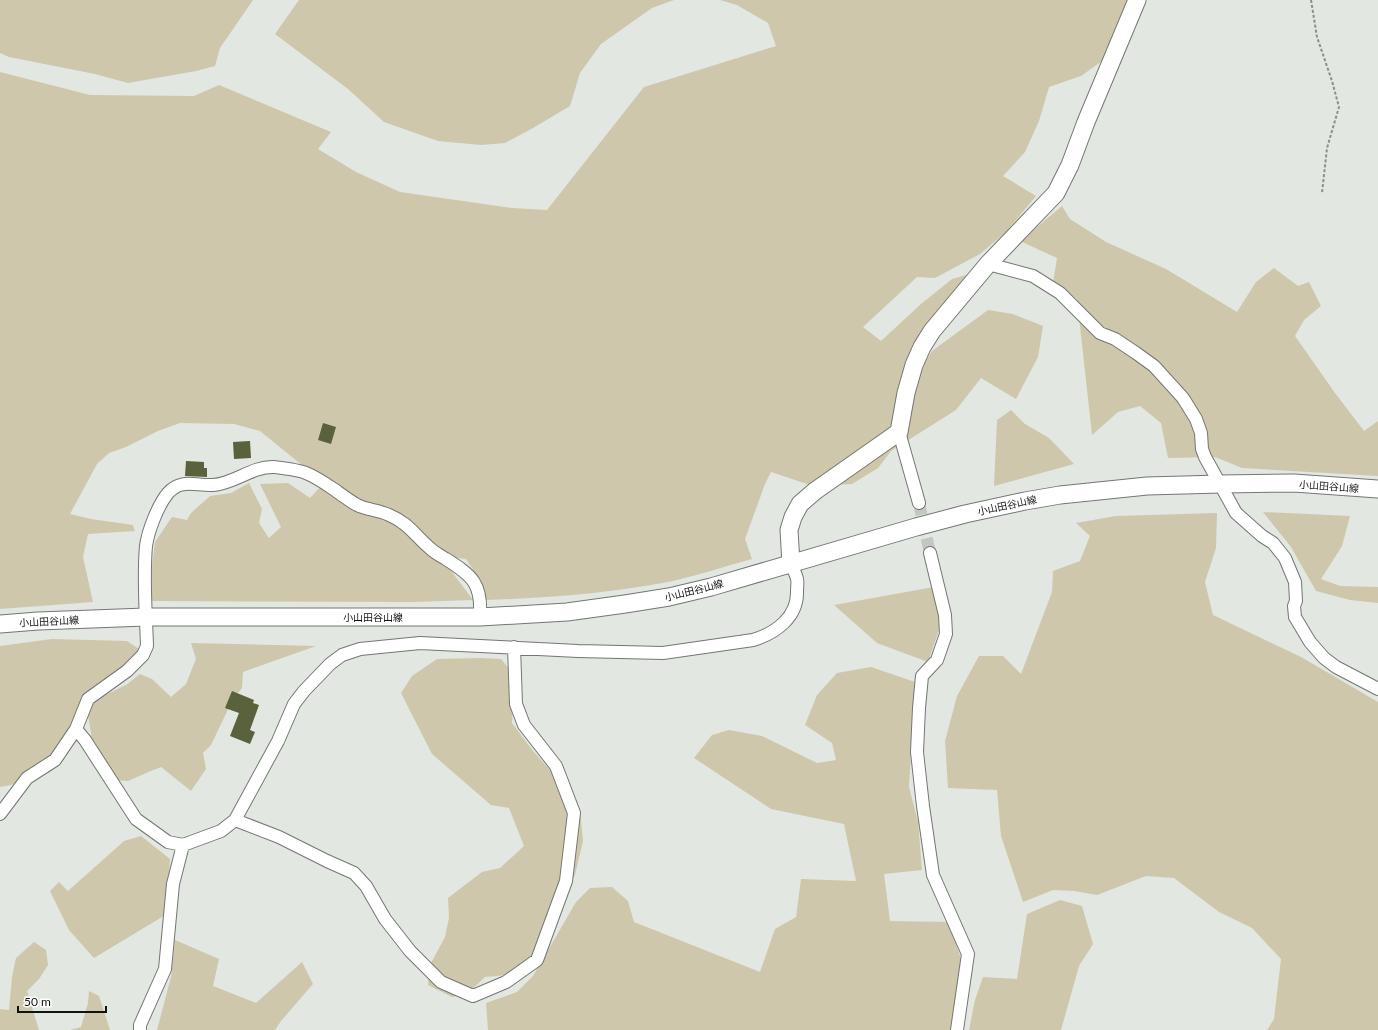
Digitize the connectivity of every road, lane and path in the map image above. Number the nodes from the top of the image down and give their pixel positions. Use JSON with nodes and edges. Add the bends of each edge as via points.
{"nodes":[{"id":1,"x":1137,"y":0,"type":"edge"},
{"id":2,"x":1311,"y":0,"type":"edge"},
{"id":3,"x":1322,"y":193,"type":"dead end"},
{"id":4,"x":988,"y":264,"type":"junction"},
{"id":5,"x":899,"y":432,"type":"junction"},
{"id":6,"x":1221,"y":484,"type":"junction"},
{"id":7,"x":1378,"y":489,"type":"edge"},
{"id":8,"x":919,"y":503,"type":"tunnel mouth"},
{"id":9,"x":930,"y":553,"type":"tunnel mouth"},
{"id":10,"x":791,"y":564,"type":"junction"},
{"id":11,"x":480,"y":617,"type":"junction"},
{"id":12,"x":146,"y":618,"type":"junction"},
{"id":13,"x":0,"y":624,"type":"edge"},
{"id":14,"x":514,"y":647,"type":"junction"},
{"id":15,"x":1378,"y":689,"type":"edge"},
{"id":16,"x":76,"y":729,"type":"junction"},
{"id":17,"x":0,"y":814,"type":"edge"},
{"id":18,"x":235,"y":820,"type":"junction"},
{"id":19,"x":183,"y":845,"type":"junction"},
{"id":20,"x":140,"y":1030,"type":"edge"},
{"id":21,"x":957,"y":1030,"type":"edge"}],
"edges":[{"from":1,"to":4,"type":"main road","via":[[1070,165],[1056,193]]},
{"from":2,"to":3,"type":"path","via":[[1317,37],[1339,107],[1327,148]]},
{"from":4,"to":5,"type":"main road","via":[[932,331],[922,347],[912,372]]},
{"from":4,"to":6,"type":"street","via":[[1033,276],[1060,293],[1100,332],[1115,339],[1154,366],[1183,398],[1196,419],[1205,457]]},
{"from":5,"to":8,"type":"street"},
{"from":5,"to":10,"type":"main road","via":[[800,504],[792,517],[789,530]]},
{"from":6,"to":7,"type":"main road","name":"小山田谷山線","via":[[1294,483]]},
{"from":6,"to":10,"type":"main road","name":"小山田谷山線","via":[[1147,486],[1025,501],[916,527]]},
{"from":6,"to":15,"type":"street","via":[[1236,513],[1273,543],[1285,558],[1295,582],[1295,617],[1310,642],[1324,658]]},
{"from":9,"to":21,"type":"street","via":[[945,615],[946,634],[937,660],[922,676],[917,752],[933,875],[968,954]]},
{"from":10,"to":11,"type":"main road","name":"小山田谷山線","via":[[670,597],[567,612]]},
{"from":10,"to":14,"type":"street","via":[[797,579],[797,598],[793,610],[778,629],[754,640],[663,653]]},
{"from":11,"to":12,"type":"main road","name":"小山田谷山線"},
{"from":11,"to":12,"type":"street","via":[[481,601],[472,579],[431,549],[410,528],[390,515],[357,505],[306,472],[272,467],[224,483],[176,486],[162,501],[146,545]]},
{"from":12,"to":13,"type":"main road","name":"小山田谷山線"},
{"from":12,"to":16,"type":"street","via":[[147,646],[143,655],[127,671],[88,699]]},
{"from":14,"to":18,"type":"street","via":[[420,643],[360,649],[342,655],[314,680],[294,704],[278,741]]},
{"from":14,"to":18,"type":"street","via":[[516,704],[524,724],[556,766],[574,813],[566,881],[537,960],[506,982],[473,996],[440,982],[396,934],[366,886],[354,873],[279,837]]},
{"from":16,"to":17,"type":"street","via":[[55,760],[27,778]]},
{"from":16,"to":19,"type":"street","via":[[136,819],[168,842]]},
{"from":18,"to":19,"type":"street","via":[[221,831]]},
{"from":19,"to":20,"type":"street","via":[[173,884],[165,969]]}]}
